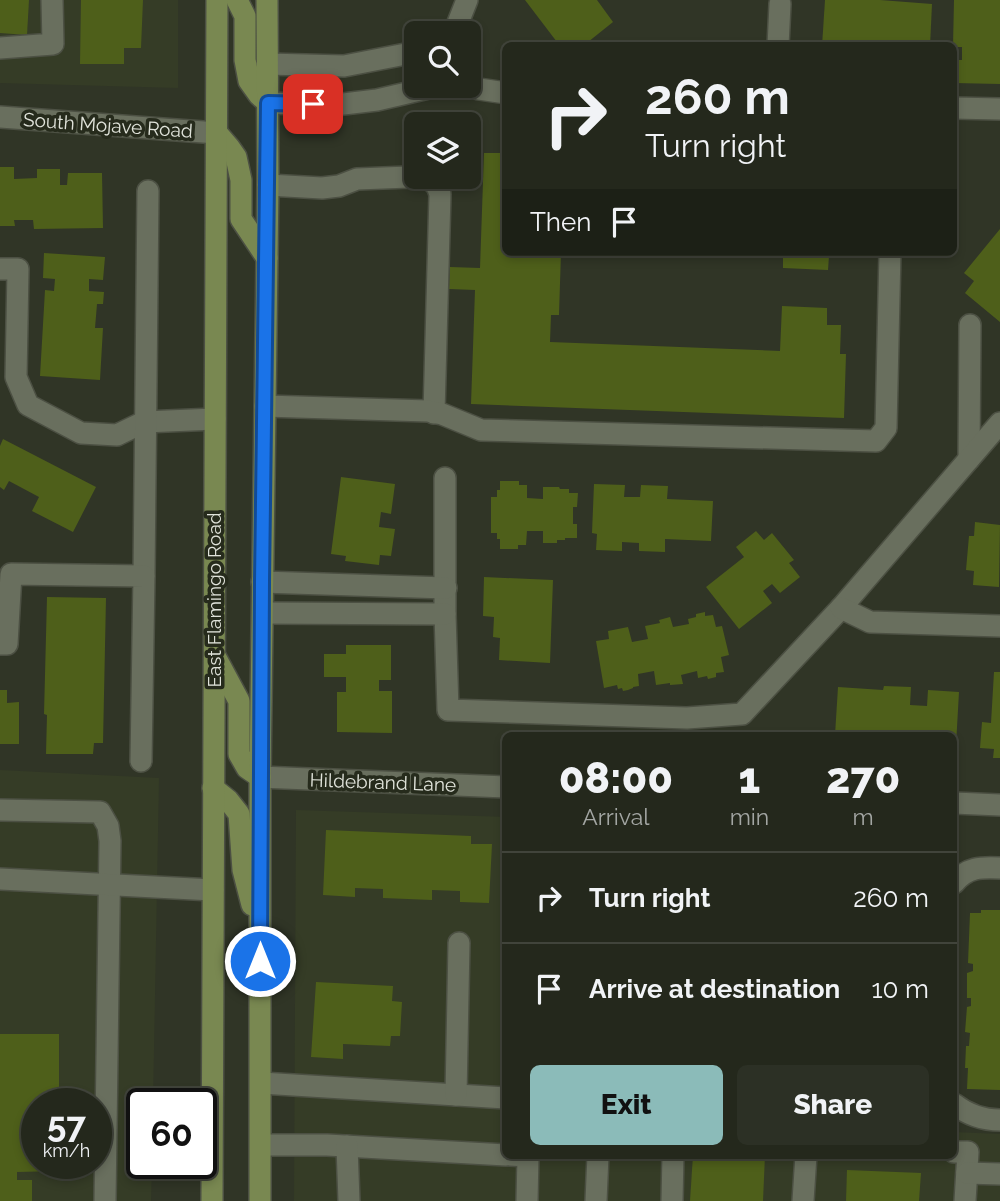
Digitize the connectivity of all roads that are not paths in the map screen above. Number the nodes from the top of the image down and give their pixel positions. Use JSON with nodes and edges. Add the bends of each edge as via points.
{"nodes":[{"id":1,"x":52,"y":0,"type":"edge"},
{"id":2,"x":217,"y":0,"type":"edge"},
{"id":3,"x":237,"y":0,"type":"edge"},
{"id":4,"x":267,"y":0,"type":"edge"},
{"id":5,"x":467,"y":0,"type":"edge"},
{"id":6,"x":780,"y":4,"type":"dead end"},
{"id":7,"x":459,"y":21,"type":"edge"},
{"id":8,"x":778,"y":42,"type":"edge"},
{"id":9,"x":0,"y":48,"type":"edge"},
{"id":10,"x":404,"y":54,"type":"edge"},
{"id":11,"x":267,"y":64,"type":"junction"},
{"id":12,"x":481,"y":89,"type":"edge"},
{"id":13,"x":502,"y":92,"type":"edge"},
{"id":14,"x":404,"y":94,"type":"edge"},
{"id":15,"x":268,"y":103,"type":"junction"},
{"id":16,"x":957,"y":108,"type":"edge"},
{"id":17,"x":1000,"y":109,"type":"edge"},
{"id":18,"x":0,"y":117,"type":"edge"},
{"id":19,"x":217,"y":133,"type":"junction"},
{"id":20,"x":268,"y":185,"type":"junction"},
{"id":21,"x":148,"y":191,"type":"dead end"},
{"id":22,"x":890,"y":256,"type":"edge"},
{"id":23,"x":267,"y":258,"type":"junction"},
{"id":24,"x":0,"y":268,"type":"edge"},
{"id":25,"x":970,"y":325,"type":"dead end"},
{"id":26,"x":265,"y":406,"type":"junction"},
{"id":27,"x":435,"y":413,"type":"junction"},
{"id":28,"x":215,"y":419,"type":"junction"},
{"id":29,"x":144,"y":422,"type":"junction"},
{"id":30,"x":1000,"y":423,"type":"edge"},
{"id":31,"x":969,"y":459,"type":"junction"},
{"id":32,"x":445,"y":478,"type":"dead end"},
{"id":33,"x":144,"y":576,"type":"junction"},
{"id":34,"x":262,"y":582,"type":"junction"},
{"id":35,"x":350,"y":585,"type":"junction"},
{"id":36,"x":446,"y":588,"type":"junction"},
{"id":37,"x":841,"y":608,"type":"junction"},
{"id":38,"x":263,"y":612,"type":"junction"},
{"id":39,"x":349,"y":613,"type":"junction"},
{"id":40,"x":445,"y":614,"type":"junction"},
{"id":41,"x":1000,"y":626,"type":"edge"},
{"id":42,"x":0,"y":644,"type":"edge"},
{"id":43,"x":214,"y":653,"type":"junction"},
{"id":44,"x":141,"y":761,"type":"dead end"},
{"id":45,"x":260,"y":777,"type":"junction"},
{"id":46,"x":502,"y":787,"type":"edge"},
{"id":47,"x":213,"y":789,"type":"junction"},
{"id":48,"x":957,"y":803,"type":"edge"},
{"id":49,"x":1000,"y":805,"type":"edge"},
{"id":50,"x":0,"y":810,"type":"edge"},
{"id":51,"x":1000,"y":868,"type":"edge"},
{"id":52,"x":0,"y":879,"type":"edge"},
{"id":53,"x":957,"y":879,"type":"edge"},
{"id":54,"x":110,"y":884,"type":"junction"},
{"id":55,"x":213,"y":890,"type":"junction"},
{"id":56,"x":260,"y":937,"type":"junction"},
{"id":57,"x":459,"y":943,"type":"dead end"},
{"id":58,"x":261,"y":1083,"type":"junction"},
{"id":59,"x":456,"y":1095,"type":"junction"},
{"id":60,"x":502,"y":1098,"type":"edge"},
{"id":61,"x":957,"y":1106,"type":"edge"},
{"id":62,"x":1000,"y":1120,"type":"edge"},
{"id":63,"x":261,"y":1145,"type":"junction"},
{"id":64,"x":346,"y":1146,"type":"junction"},
{"id":65,"x":957,"y":1152,"type":"edge"},
{"id":66,"x":502,"y":1155,"type":"edge"},
{"id":67,"x":528,"y":1159,"type":"edge"},
{"id":68,"x":598,"y":1159,"type":"edge"},
{"id":69,"x":673,"y":1159,"type":"edge"},
{"id":70,"x":806,"y":1159,"type":"edge"},
{"id":71,"x":967,"y":1173,"type":"junction"},
{"id":72,"x":1000,"y":1174,"type":"edge"},
{"id":73,"x":106,"y":1201,"type":"edge"},
{"id":74,"x":212,"y":1201,"type":"edge"},
{"id":75,"x":260,"y":1201,"type":"edge"},
{"id":76,"x":349,"y":1201,"type":"edge"},
{"id":77,"x":527,"y":1201,"type":"edge"},
{"id":78,"x":596,"y":1201,"type":"edge"},
{"id":79,"x":672,"y":1201,"type":"edge"},
{"id":80,"x":803,"y":1201,"type":"edge"},
{"id":81,"x":965,"y":1201,"type":"edge"}],
"edges":[{"from":1,"to":9,"type":"street","via":[[52,44]]},
{"from":2,"to":19,"type":"main road","name":"East Flamingo Road"},
{"from":3,"to":15,"type":"main road","via":[[245,16],[249,81]]},
{"from":4,"to":11,"type":"main road"},
{"from":5,"to":7,"type":"street"},
{"from":6,"to":8,"type":"street"},
{"from":10,"to":11,"type":"street","via":[[344,66]]},
{"from":11,"to":15,"type":"main road"},
{"from":12,"to":13,"type":"street"},
{"from":14,"to":15,"type":"street","via":[[335,105]]},
{"from":15,"to":20,"type":"main road"},
{"from":16,"to":17,"type":"street"},
{"from":18,"to":19,"type":"street","name":"South Mojave Road"},
{"from":19,"to":23,"type":"main road","via":[[236,157],[241,219]]},
{"from":19,"to":28,"type":"main road","name":"East Flamingo Road"},
{"from":20,"to":23,"type":"main road"},
{"from":20,"to":27,"type":"street","via":[[322,188],[357,178],[409,177],[430,179],[437,186]]},
{"from":21,"to":29,"type":"street"},
{"from":22,"to":27,"type":"street","via":[[886,428],[876,441],[481,430]]},
{"from":23,"to":26,"type":"main road"},
{"from":24,"to":29,"type":"street","via":[[18,269],[16,377],[29,405],[81,433],[117,435]]},
{"from":25,"to":31,"type":"street"},
{"from":26,"to":27,"type":"street"},
{"from":26,"to":34,"type":"main road"},
{"from":28,"to":29,"type":"street"},
{"from":28,"to":43,"type":"main road","name":"East Flamingo Road"},
{"from":29,"to":33,"type":"street"},
{"from":30,"to":31,"type":"street"},
{"from":31,"to":37,"type":"street"},
{"from":32,"to":36,"type":"street"},
{"from":33,"to":42,"type":"street","via":[[11,575],[7,644]]},
{"from":33,"to":44,"type":"street"},
{"from":34,"to":35,"type":"street"},
{"from":34,"to":38,"type":"main road"},
{"from":35,"to":36,"type":"street"},
{"from":35,"to":39,"type":"street"},
{"from":36,"to":40,"type":"street"},
{"from":37,"to":40,"type":"street","via":[[742,714],[687,718],[448,710]]},
{"from":37,"to":41,"type":"street","via":[[870,622]]},
{"from":38,"to":39,"type":"street"},
{"from":38,"to":45,"type":"main road"},
{"from":39,"to":40,"type":"street"},
{"from":43,"to":45,"type":"main road","via":[[239,701],[239,754],[247,768]]},
{"from":43,"to":47,"type":"main road","name":"East Flamingo Road"},
{"from":45,"to":46,"type":"street","name":"Hildebrand Lane"},
{"from":45,"to":56,"type":"main road"},
{"from":47,"to":55,"type":"main road","name":"East Flamingo Road"},
{"from":47,"to":56,"type":"main road","via":[[239,814],[243,870]]},
{"from":48,"to":49,"type":"street"},
{"from":50,"to":54,"type":"street","via":[[100,812],[108,826]]},
{"from":51,"to":53,"type":"street","via":[[977,867]]},
{"from":52,"to":54,"type":"street"},
{"from":54,"to":55,"type":"street"},
{"from":54,"to":73,"type":"street"},
{"from":55,"to":74,"type":"main road","name":"East Flamingo Road"},
{"from":56,"to":58,"type":"main road"},
{"from":57,"to":59,"type":"street"},
{"from":58,"to":59,"type":"street"},
{"from":58,"to":63,"type":"main road"},
{"from":59,"to":60,"type":"street"},
{"from":61,"to":62,"type":"street","via":[[984,1120]]},
{"from":63,"to":64,"type":"street"},
{"from":63,"to":75,"type":"main road"},
{"from":64,"to":66,"type":"street"},
{"from":64,"to":76,"type":"street"},
{"from":65,"to":71,"type":"street","via":[[968,1152]]},
{"from":67,"to":77,"type":"street"},
{"from":68,"to":78,"type":"street"},
{"from":69,"to":79,"type":"street"},
{"from":70,"to":80,"type":"street"},
{"from":71,"to":72,"type":"street"},
{"from":71,"to":81,"type":"street"}]}
